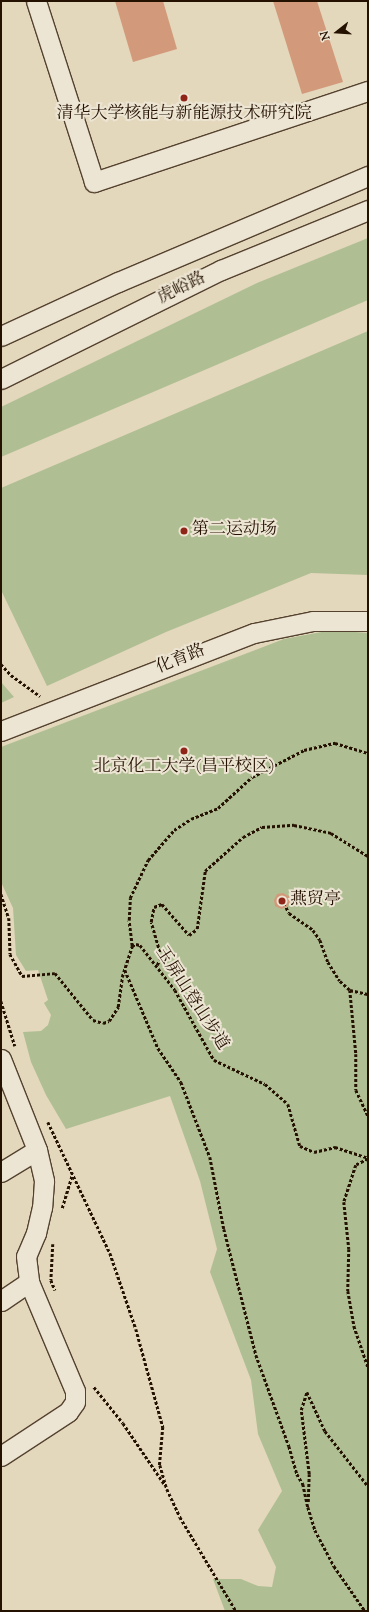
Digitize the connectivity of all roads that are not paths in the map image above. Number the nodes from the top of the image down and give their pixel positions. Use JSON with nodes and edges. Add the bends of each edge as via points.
{"nodes":[{"id":1,"x":36,"y":1,"type":"edge"},
{"id":2,"x":368,"y":91,"type":"edge"},
{"id":3,"x":368,"y":176,"type":"edge"},
{"id":4,"x":368,"y":210,"type":"edge"},
{"id":5,"x":1,"y":336,"type":"edge"},
{"id":6,"x":1,"y":379,"type":"edge"},
{"id":7,"x":368,"y":621,"type":"edge"},
{"id":8,"x":1,"y":730,"type":"edge"},
{"id":9,"x":9,"y":1056,"type":"edge"},
{"id":10,"x":37,"y":1150,"type":"junction"},
{"id":11,"x":1,"y":1172,"type":"edge"},
{"id":12,"x":29,"y":1282,"type":"junction"},
{"id":13,"x":1,"y":1301,"type":"edge"},
{"id":14,"x":1,"y":1456,"type":"edge"}],
"edges":[{"from":1,"to":2,"type":"street","via":[[94,182]]},
{"from":3,"to":5,"type":"street","via":[[118,282]]},
{"from":4,"to":6,"type":"street","name":"虎峪路","via":[[221,270]]},
{"from":7,"to":8,"type":"street","name":"化育路","via":[[313,621],[254,633]]},
{"from":9,"to":10,"type":"street"},
{"from":10,"to":11,"type":"street"},
{"from":10,"to":12,"type":"street","via":[[44,1181],[41,1214],[26,1256]]},
{"from":12,"to":13,"type":"street"},
{"from":12,"to":14,"type":"street","via":[[75,1391],[75,1402],[68,1412]]}]}
